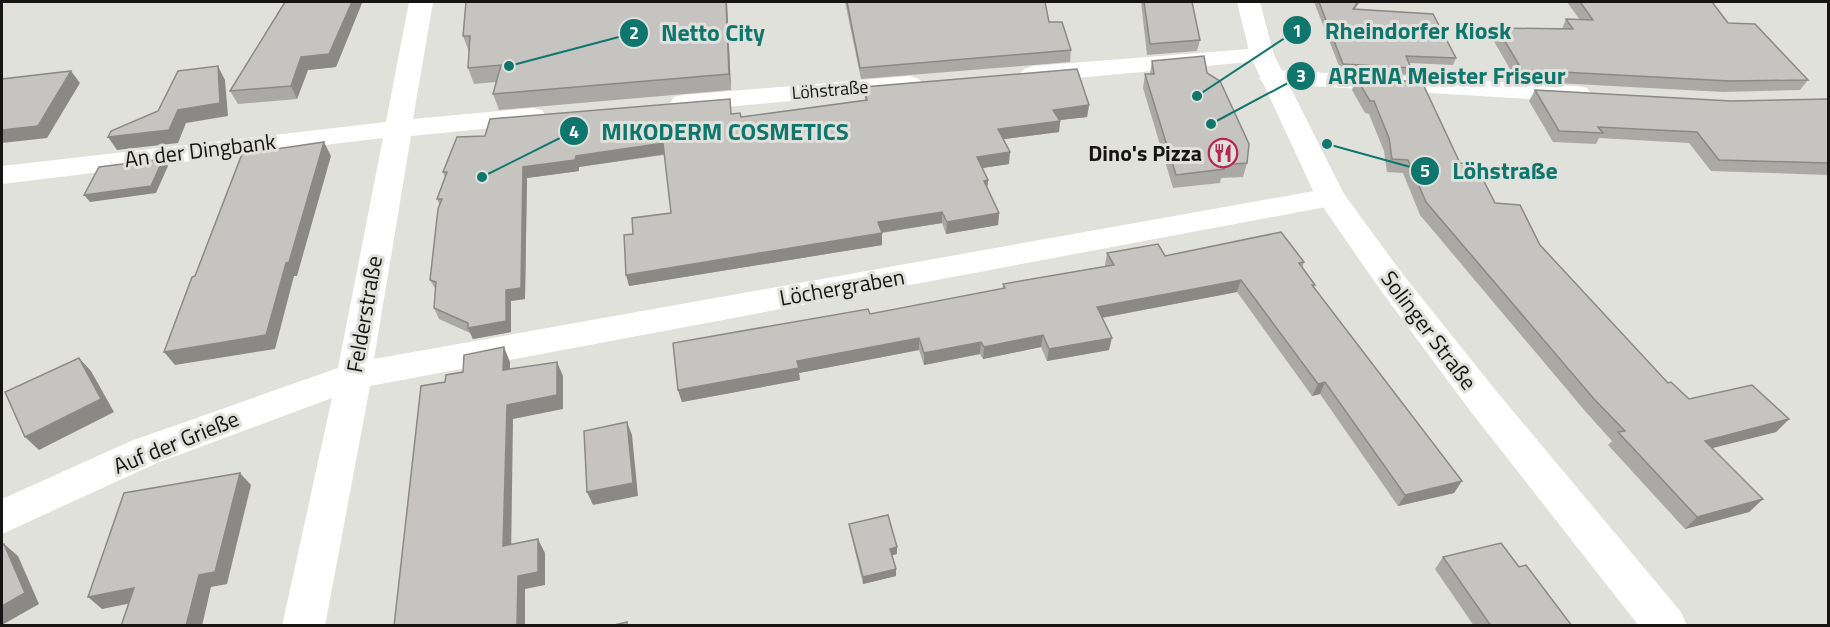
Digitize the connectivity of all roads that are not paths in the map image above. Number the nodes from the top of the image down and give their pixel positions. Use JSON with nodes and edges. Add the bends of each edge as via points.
{"nodes":[{"id":1,"x":421,"y":2,"type":"edge"},
{"id":2,"x":1248,"y":2,"type":"edge"},
{"id":3,"x":1267,"y":67,"type":"junction"},
{"id":4,"x":1004,"y":76,"type":"edge"},
{"id":5,"x":933,"y":82,"type":"edge"},
{"id":6,"x":1604,"y":96,"type":"edge"},
{"id":7,"x":655,"y":105,"type":"edge"},
{"id":8,"x":561,"y":113,"type":"edge"},
{"id":9,"x":398,"y":128,"type":"junction"},
{"id":10,"x":2,"y":175,"type":"edge"},
{"id":11,"x":1331,"y":197,"type":"junction"},
{"id":12,"x":354,"y":376,"type":"junction"},
{"id":13,"x":2,"y":517,"type":"edge"},
{"id":14,"x":303,"y":626,"type":"edge"},
{"id":15,"x":1666,"y":626,"type":"edge"}],
"edges":[{"from":1,"to":9,"type":"street","name":"Felderstraße"},
{"from":2,"to":3,"type":"street","name":"Solinger Straße"},
{"from":3,"to":4,"type":"street"},
{"from":3,"to":6,"type":"street"},
{"from":3,"to":11,"type":"street","name":"Solinger Straße"},
{"from":5,"to":7,"type":"street","name":"Löhstraße"},
{"from":8,"to":9,"type":"street"},
{"from":9,"to":10,"type":"street","name":"An der Dingbank"},
{"from":9,"to":12,"type":"street","name":"Felderstraße"},
{"from":11,"to":12,"type":"street","name":"Löchergraben"},
{"from":11,"to":15,"type":"street","name":"Solinger Straße","via":[[1484,402]]},
{"from":12,"to":13,"type":"street","name":"Auf der Grieße","via":[[144,452]]},
{"from":12,"to":14,"type":"street","name":"Felderstraße"}]}
